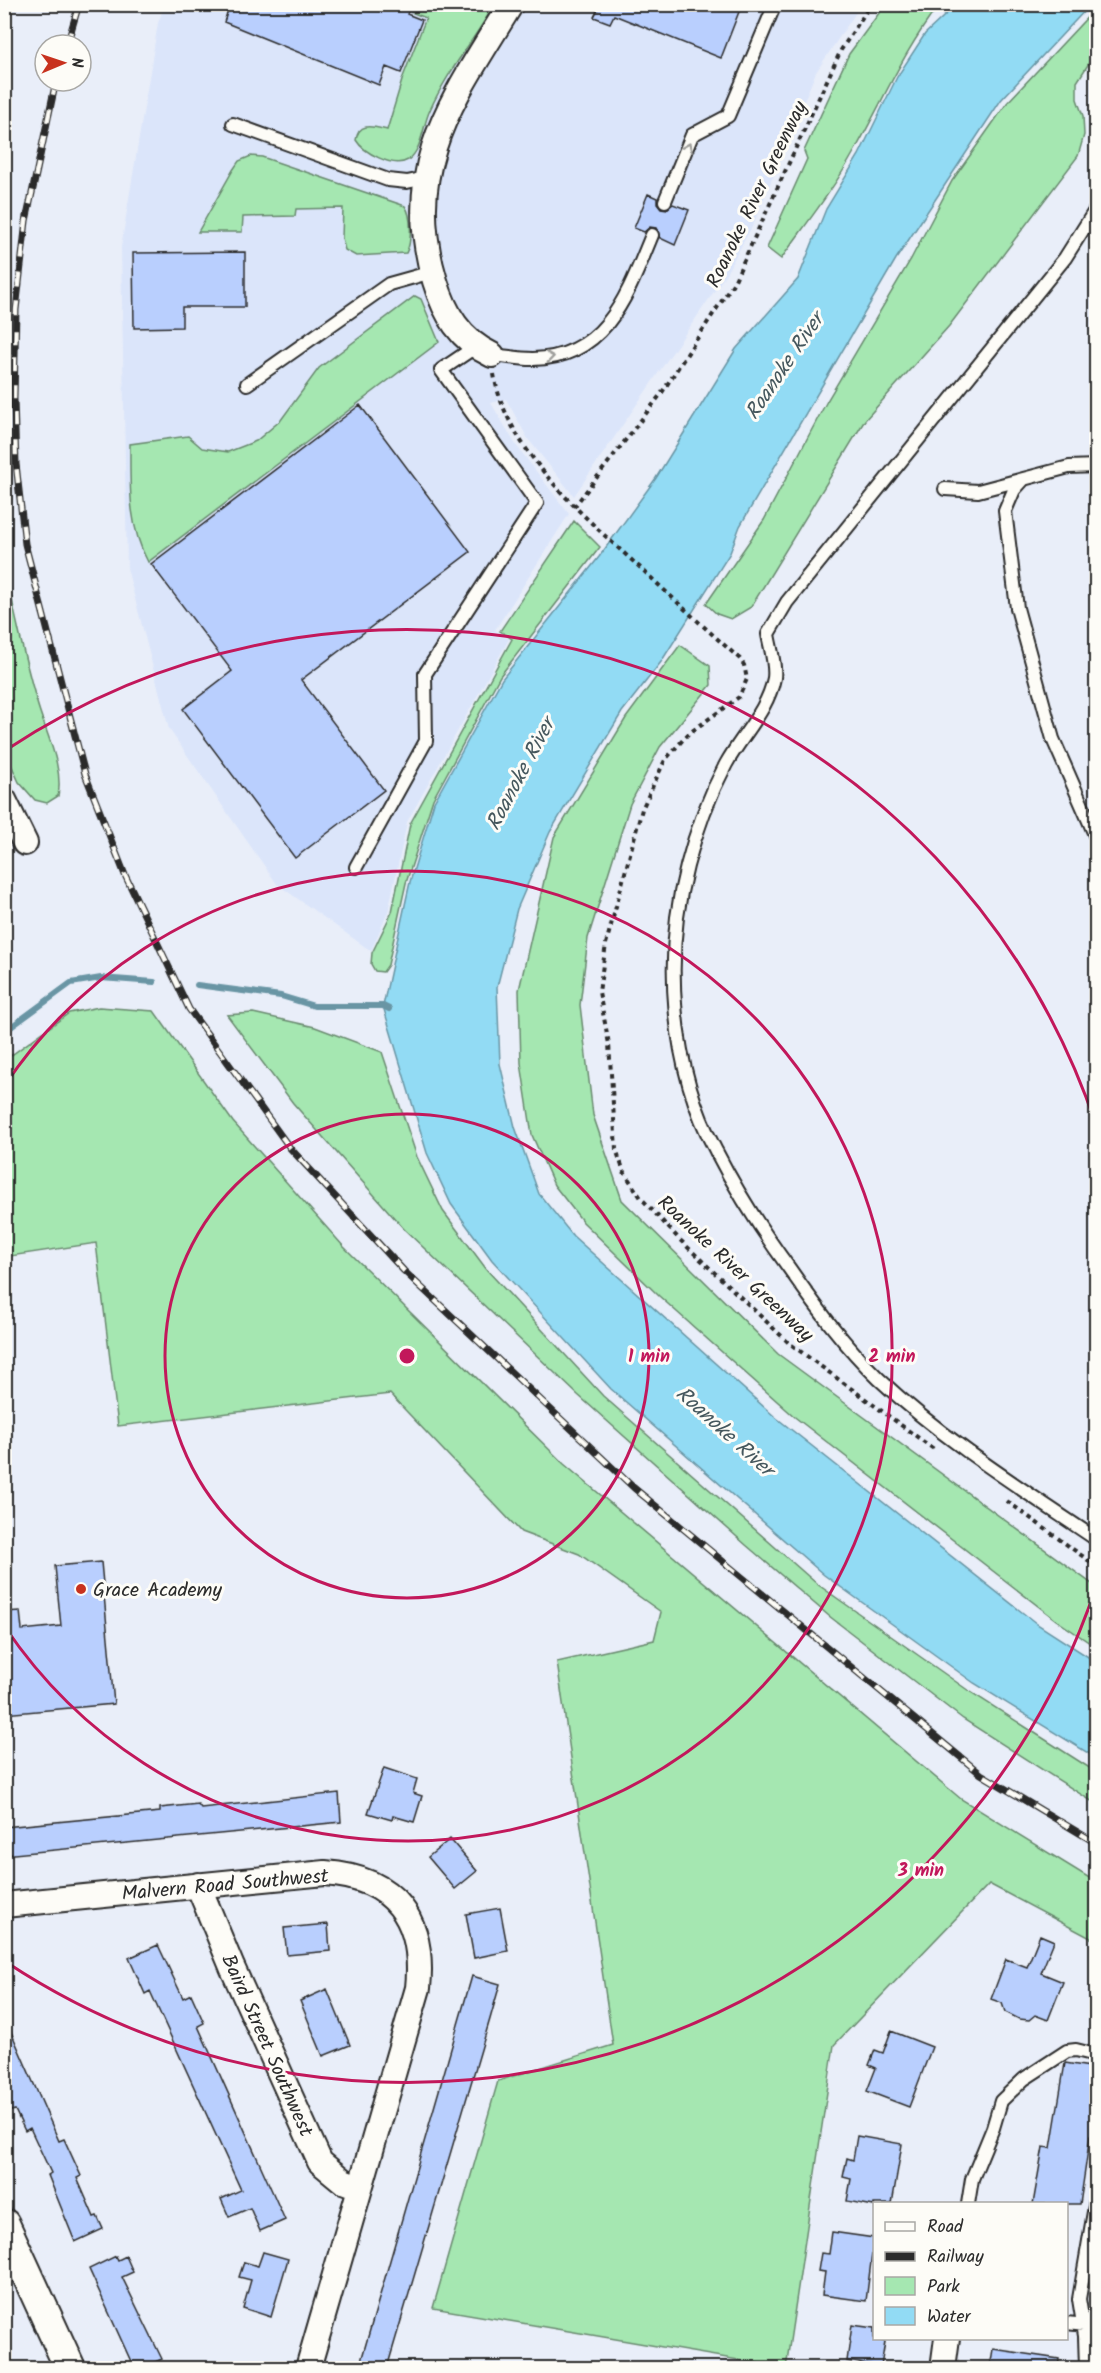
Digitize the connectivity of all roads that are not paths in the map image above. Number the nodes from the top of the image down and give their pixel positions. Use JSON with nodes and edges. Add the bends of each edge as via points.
{"nodes":[{"id":1,"x":511,"y":4,"type":"edge"},
{"id":2,"x":771,"y":4,"type":"edge"},
{"id":3,"x":233,"y":124,"type":"dead end"},
{"id":4,"x":426,"y":178,"type":"junction"},
{"id":5,"x":665,"y":201,"type":"dead end"},
{"id":6,"x":1096,"y":209,"type":"edge"},
{"id":7,"x":651,"y":235,"type":"dead end"},
{"id":8,"x":432,"y":272,"type":"junction"},
{"id":9,"x":483,"y":351,"type":"junction"},
{"id":10,"x":247,"y":384,"type":"dead end"},
{"id":11,"x":1096,"y":466,"type":"edge"},
{"id":12,"x":1023,"y":480,"type":"junction"},
{"id":13,"x":945,"y":489,"type":"dead end"},
{"id":14,"x":4,"y":800,"type":"edge"},
{"id":15,"x":1096,"y":837,"type":"edge"},
{"id":16,"x":25,"y":843,"type":"dead end"},
{"id":17,"x":356,"y":867,"type":"dead end"},
{"id":18,"x":1096,"y":1539,"type":"edge"},
{"id":19,"x":198,"y":1885,"type":"junction"},
{"id":20,"x":4,"y":1905,"type":"edge"},
{"id":21,"x":1096,"y":2055,"type":"edge"},
{"id":22,"x":359,"y":2187,"type":"junction"},
{"id":23,"x":1096,"y":2200,"type":"edge"},
{"id":24,"x":968,"y":2202,"type":"edge"},
{"id":25,"x":4,"y":2224,"type":"edge"},
{"id":26,"x":1068,"y":2323,"type":"edge"},
{"id":27,"x":1082,"y":2324,"type":"junction"},
{"id":28,"x":1096,"y":2326,"type":"edge"},
{"id":29,"x":947,"y":2340,"type":"edge"},
{"id":30,"x":70,"y":2368,"type":"edge"},
{"id":31,"x":308,"y":2368,"type":"edge"},
{"id":32,"x":943,"y":2368,"type":"edge"},
{"id":33,"x":1086,"y":2368,"type":"edge"}],
"edges":[{"from":1,"to":4,"type":"street","via":[[447,111]]},
{"from":5,"to":2,"type":"lane","one_way":true,"via":[[692,135],[728,116],[773,9]]},
{"from":3,"to":4,"type":"lane","via":[[388,180]]},
{"from":4,"to":8,"type":"street","via":[[426,226]]},
{"from":6,"to":18,"type":"lane","via":[[1065,258],[788,602],[768,634],[774,675],[766,703],[726,765],[699,825],[686,868],[674,956],[681,1043],[690,1083],[715,1150],[765,1234],[826,1320],[880,1380],[931,1424]]},
{"from":9,"to":7,"type":"lane","one_way":true,"via":[[533,359],[568,354],[594,340],[619,308]]},
{"from":8,"to":9,"type":"street","via":[[456,329]]},
{"from":8,"to":10,"type":"lane","via":[[389,284]]},
{"from":9,"to":17,"type":"lane","via":[[441,370],[537,503],[425,674],[426,741]]},
{"from":11,"to":12,"type":"lane","via":[[1069,468]]},
{"from":12,"to":13,"type":"lane","via":[[978,490]]},
{"from":12,"to":15,"type":"lane","via":[[1005,511],[1017,608],[1053,739]]},
{"from":14,"to":16,"type":"street"},
{"from":19,"to":20,"type":"street","name":"Malvern Road Southwest"},
{"from":19,"to":22,"type":"street","name":"Baird Street Southwest","via":[[320,2162],[343,2181]]},
{"from":19,"to":22,"type":"street","name":"Malvern Road Southwest","via":[[325,1873],[347,1875],[368,1881],[400,1904],[414,1933],[420,1966],[418,1988]]},
{"from":21,"to":24,"type":"lane","via":[[1067,2051],[1024,2079],[1001,2101],[972,2179]]},
{"from":22,"to":31,"type":"street","name":"Malvern Road Southwest"},
{"from":23,"to":27,"type":"lane","via":[[1079,2299]]},
{"from":25,"to":30,"type":"street"},
{"from":26,"to":27,"type":"lane"},
{"from":27,"to":28,"type":"lane"},
{"from":27,"to":33,"type":"lane"},
{"from":29,"to":32,"type":"street"}]}
